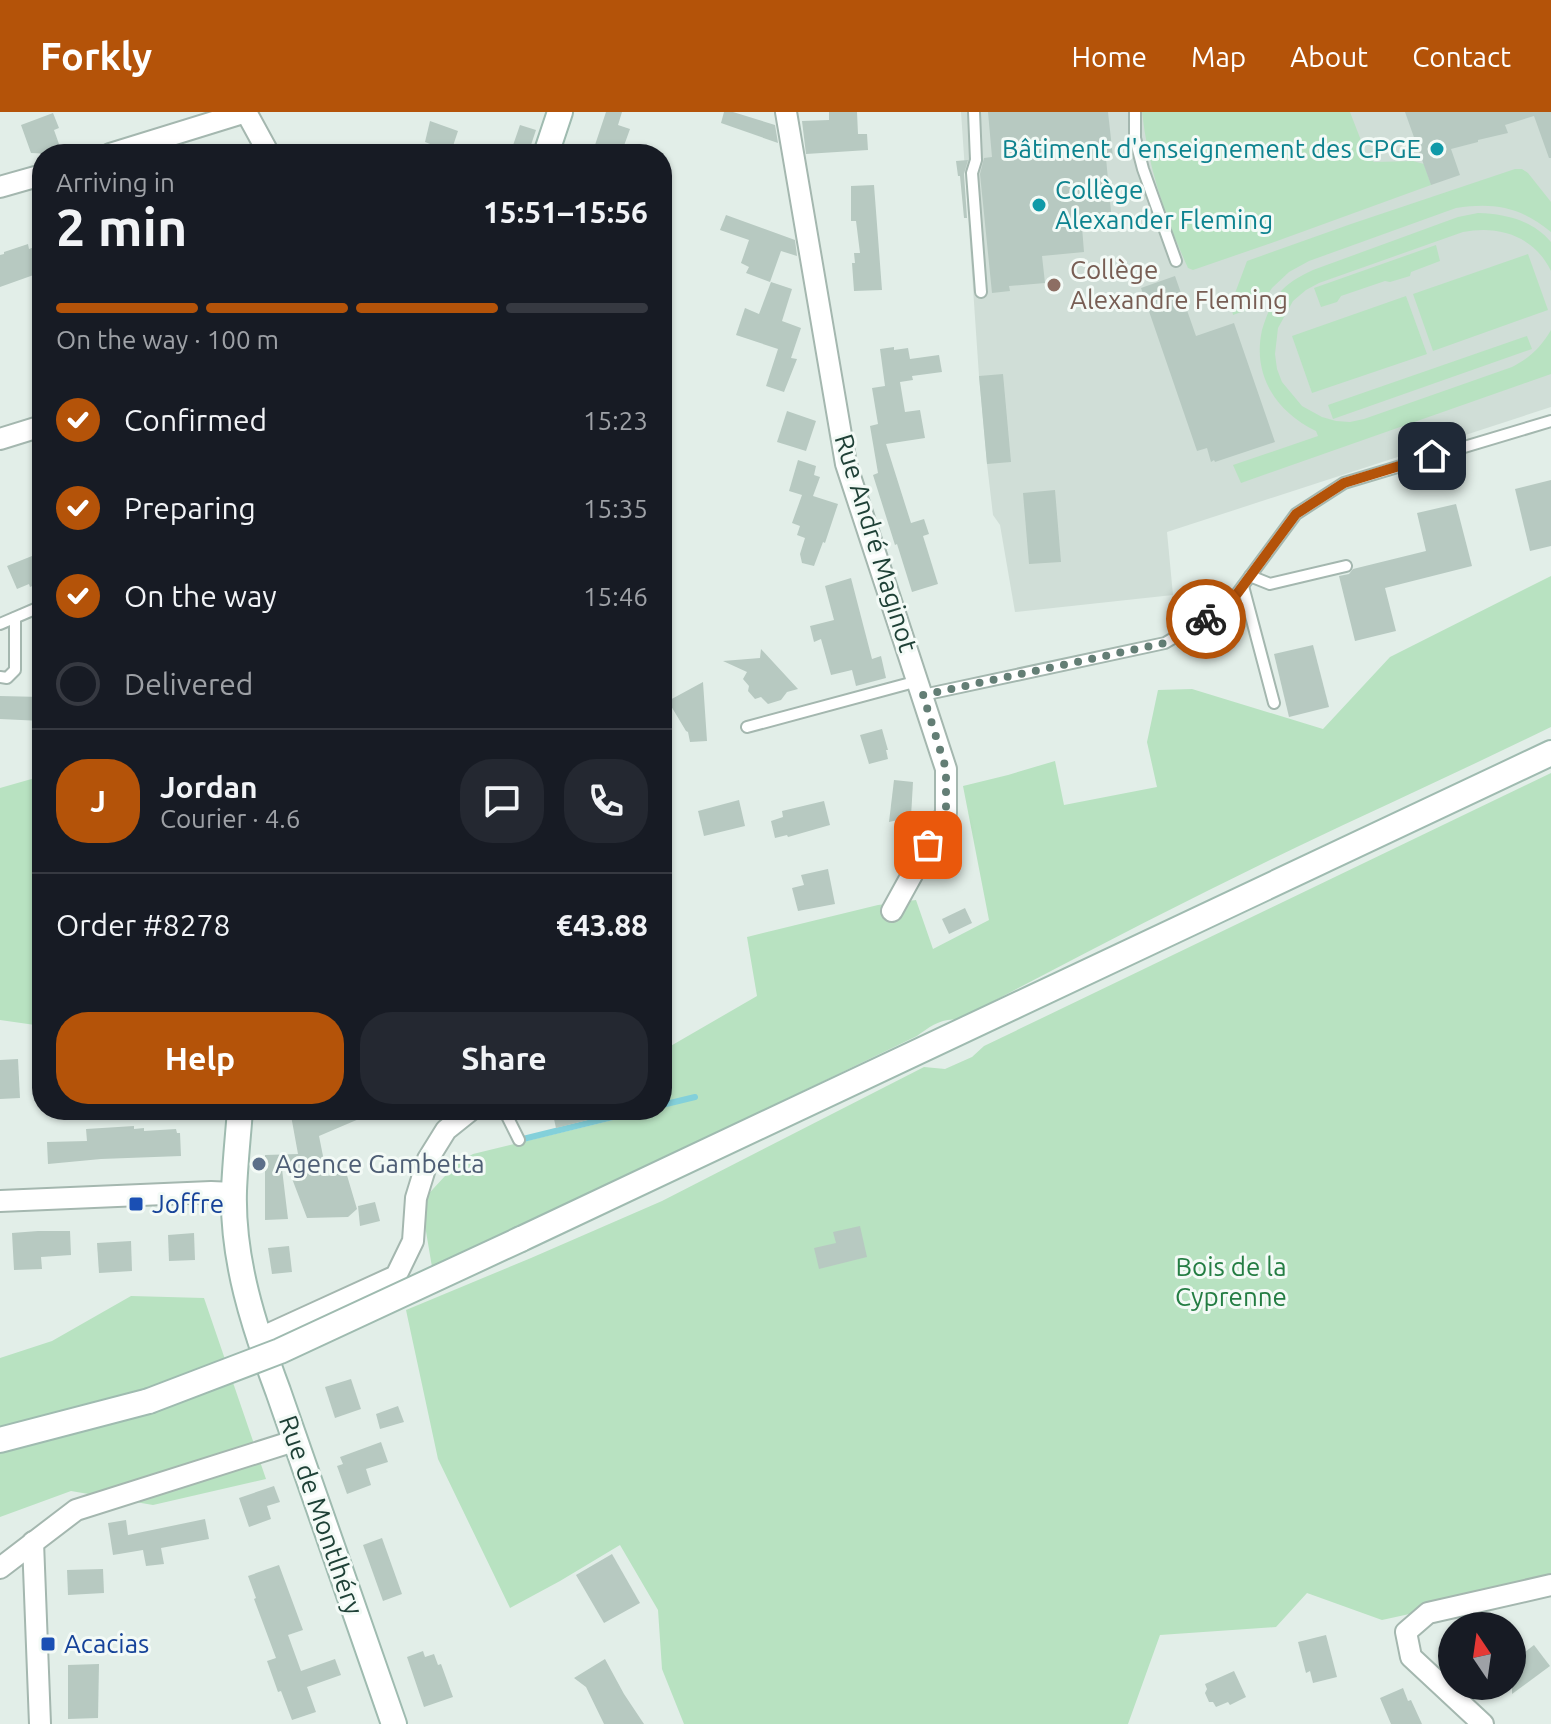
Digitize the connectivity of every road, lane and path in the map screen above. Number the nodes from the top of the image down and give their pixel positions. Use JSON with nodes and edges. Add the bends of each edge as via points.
{"nodes":[{"id":1,"x":246,"y":112,"type":"edge"},
{"id":2,"x":560,"y":112,"type":"edge"},
{"id":3,"x":786,"y":112,"type":"edge"},
{"id":4,"x":974,"y":112,"type":"edge"},
{"id":5,"x":1135,"y":112,"type":"edge"},
{"id":6,"x":142,"y":144,"type":"edge"},
{"id":7,"x":264,"y":144,"type":"edge"},
{"id":8,"x":549,"y":144,"type":"edge"},
{"id":9,"x":32,"y":178,"type":"edge"},
{"id":10,"x":0,"y":187,"type":"edge"},
{"id":11,"x":1176,"y":261,"type":"dead end"},
{"id":12,"x":981,"y":292,"type":"dead end"},
{"id":13,"x":1551,"y":421,"type":"edge"},
{"id":14,"x":32,"y":429,"type":"edge"},
{"id":15,"x":0,"y":439,"type":"edge"},
{"id":16,"x":1346,"y":566,"type":"dead end"},
{"id":17,"x":1250,"y":576,"type":"junction"},
{"id":18,"x":1243,"y":586,"type":"junction"},
{"id":19,"x":32,"y":610,"type":"edge"},
{"id":20,"x":15,"y":618,"type":"junction"},
{"id":21,"x":0,"y":624,"type":"edge"},
{"id":22,"x":0,"y":677,"type":"edge"},
{"id":23,"x":920,"y":688,"type":"junction"},
{"id":24,"x":1274,"y":703,"type":"dead end"},
{"id":25,"x":747,"y":727,"type":"dead end"},
{"id":26,"x":1551,"y":753,"type":"edge"},
{"id":27,"x":892,"y":911,"type":"dead end"},
{"id":28,"x":239,"y":1120,"type":"edge"},
{"id":29,"x":458,"y":1120,"type":"edge"},
{"id":30,"x":509,"y":1120,"type":"edge"},
{"id":31,"x":519,"y":1140,"type":"dead end"},
{"id":32,"x":234,"y":1193,"type":"junction"},
{"id":33,"x":0,"y":1201,"type":"edge"},
{"id":34,"x":258,"y":1339,"type":"junction"},
{"id":35,"x":0,"y":1440,"type":"edge"},
{"id":36,"x":294,"y":1441,"type":"junction"},
{"id":37,"x":33,"y":1542,"type":"junction"},
{"id":38,"x":0,"y":1568,"type":"edge"},
{"id":39,"x":1551,"y":1585,"type":"edge"},
{"id":40,"x":40,"y":1724,"type":"edge"},
{"id":41,"x":394,"y":1724,"type":"edge"},
{"id":42,"x":1483,"y":1724,"type":"edge"}],
"edges":[{"from":1,"to":6,"type":"street"},
{"from":1,"to":7,"type":"street"},
{"from":2,"to":8,"type":"main road"},
{"from":3,"to":23,"type":"street","name":"Rue André Maginot","via":[[846,464]]},
{"from":4,"to":12,"type":"lane","via":[[972,173]]},
{"from":5,"to":11,"type":"lane","via":[[1143,169]]},
{"from":9,"to":10,"type":"street"},
{"from":13,"to":17,"type":"lane","via":[[1344,483],[1296,514]]},
{"from":14,"to":15,"type":"street"},
{"from":16,"to":17,"type":"lane","via":[[1270,584]]},
{"from":17,"to":18,"type":"lane"},
{"from":18,"to":23,"type":"lane","via":[[1228,606],[1165,643]]},
{"from":18,"to":24,"type":"lane"},
{"from":19,"to":20,"type":"lane"},
{"from":20,"to":21,"type":"lane"},
{"from":20,"to":22,"type":"lane","via":[[15,670]]},
{"from":23,"to":25,"type":"lane"},
{"from":23,"to":27,"type":"street","name":"Rue André Maginot","via":[[946,769],[946,813]]},
{"from":26,"to":35,"type":"main road","bridge":true,"via":[[280,1351],[149,1401]]},
{"from":28,"to":32,"type":"main road","name":"Rue de Montlhéry"},
{"from":29,"to":34,"type":"street","via":[[428,1159],[416,1198],[413,1241],[396,1276]]},
{"from":30,"to":31,"type":"lane"},
{"from":32,"to":33,"type":"street"},
{"from":32,"to":34,"type":"main road","name":"Rue de Montlhéry","via":[[243,1280]]},
{"from":34,"to":36,"type":"main road","name":"Rue de Montlhéry"},
{"from":36,"to":37,"type":"street","via":[[76,1510]]},
{"from":36,"to":41,"type":"main road","name":"Rue de Montlhéry"},
{"from":37,"to":38,"type":"street"},
{"from":37,"to":40,"type":"street"},
{"from":39,"to":42,"type":"street","via":[[1428,1613],[1406,1632],[1411,1657]]}]}
